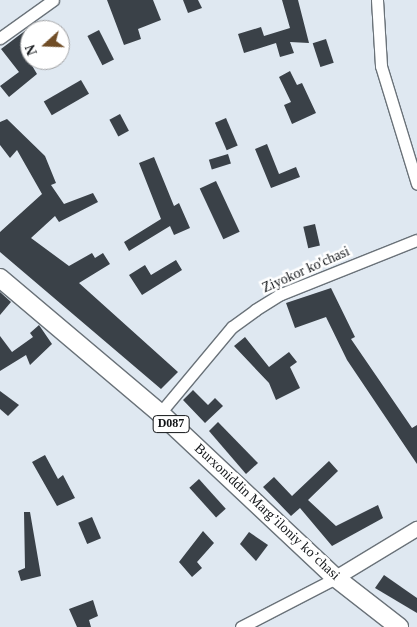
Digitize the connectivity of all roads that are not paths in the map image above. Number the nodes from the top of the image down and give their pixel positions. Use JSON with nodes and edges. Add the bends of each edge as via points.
{"nodes":[{"id":1,"x":53,"y":0,"type":"edge"},
{"id":2,"x":377,"y":0,"type":"edge"},
{"id":3,"x":0,"y":38,"type":"edge"},
{"id":4,"x":417,"y":184,"type":"edge"},
{"id":5,"x":417,"y":240,"type":"edge"},
{"id":6,"x":0,"y":278,"type":"edge"},
{"id":7,"x":160,"y":413,"type":"junction"},
{"id":8,"x":417,"y":529,"type":"edge"},
{"id":9,"x":336,"y":578,"type":"junction"},
{"id":10,"x":241,"y":627,"type":"edge"},
{"id":11,"x":399,"y":627,"type":"edge"}],
"edges":[{"from":1,"to":3,"type":"street"},
{"from":2,"to":4,"type":"street","via":[[380,66]]},
{"from":5,"to":7,"type":"street","name":"Ziyokor ko'chasi","via":[[281,294],[254,310],[232,327]]},
{"from":6,"to":7,"type":"main road","name":"Burxoniddin Marg’iloniy ko’chasi","number":"D087"},
{"from":7,"to":9,"type":"main road","name":"Burxoniddin Marg’iloniy ko’chasi","number":"D087"},
{"from":8,"to":9,"type":"street"},
{"from":9,"to":10,"type":"street"},
{"from":9,"to":11,"type":"main road","name":"Burxoniddin Marg’iloniy ko’chasi","number":"D087"}]}
